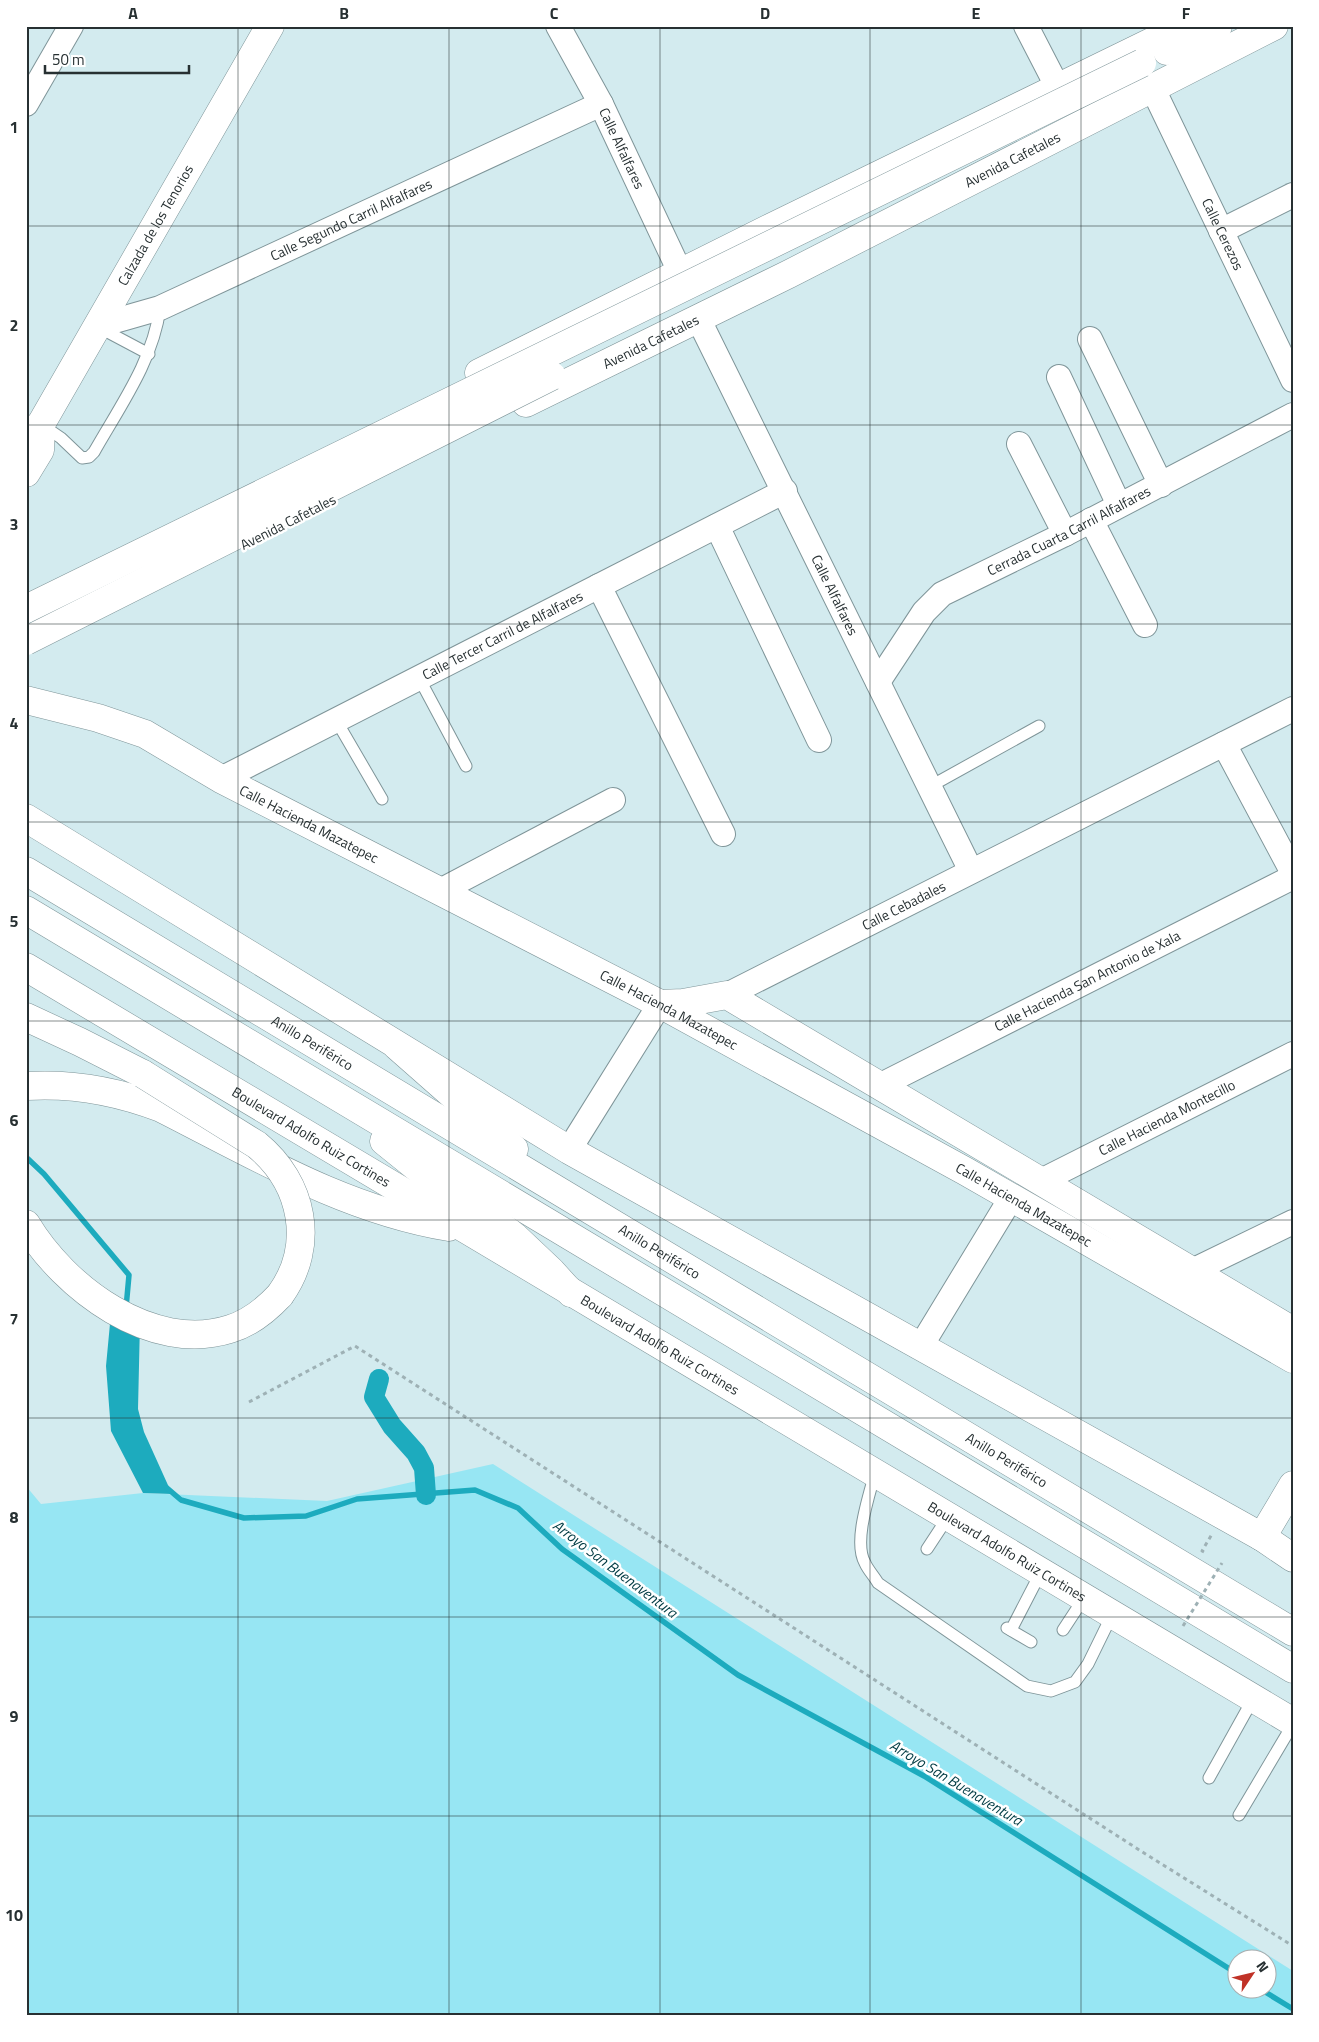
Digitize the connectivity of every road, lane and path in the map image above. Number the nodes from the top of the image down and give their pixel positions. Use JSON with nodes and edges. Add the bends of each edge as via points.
{"nodes":[{"id":1,"x":71,"y":26,"type":"edge"},
{"id":2,"x":270,"y":26,"type":"edge"},
{"id":3,"x":558,"y":26,"type":"edge"},
{"id":4,"x":1026,"y":26,"type":"edge"},
{"id":5,"x":1184,"y":26,"type":"edge"},
{"id":6,"x":1218,"y":26,"type":"edge"},
{"id":7,"x":1274,"y":26,"type":"edge"},
{"id":8,"x":35,"y":73,"type":"edge"},
{"id":9,"x":1058,"y":88,"type":"junction"},
{"id":10,"x":1153,"y":89,"type":"junction"},
{"id":11,"x":26,"y":104,"type":"edge"},
{"id":12,"x":601,"y":104,"type":"junction"},
{"id":13,"x":1293,"y":195,"type":"edge"},
{"id":14,"x":772,"y":227,"type":"junction"},
{"id":15,"x":1221,"y":231,"type":"junction"},
{"id":16,"x":680,"y":272,"type":"junction"},
{"id":17,"x":789,"y":274,"type":"junction"},
{"id":18,"x":160,"y":308,"type":"junction"},
{"id":19,"x":698,"y":318,"type":"junction"},
{"id":20,"x":97,"y":326,"type":"junction"},
{"id":21,"x":664,"y":334,"type":"junction"},
{"id":22,"x":1090,"y":339,"type":"dead end"},
{"id":23,"x":149,"y":354,"type":"junction"},
{"id":24,"x":1059,"y":377,"type":"dead end"},
{"id":25,"x":1293,"y":380,"type":"edge"},
{"id":26,"x":1293,"y":415,"type":"edge"},
{"id":27,"x":34,"y":431,"type":"edge"},
{"id":28,"x":1019,"y":444,"type":"dead end"},
{"id":29,"x":26,"y":473,"type":"edge"},
{"id":30,"x":1161,"y":485,"type":"junction"},
{"id":31,"x":785,"y":491,"type":"junction"},
{"id":32,"x":1119,"y":505,"type":"junction"},
{"id":33,"x":1091,"y":520,"type":"junction"},
{"id":34,"x":717,"y":526,"type":"junction"},
{"id":35,"x":1065,"y":534,"type":"junction"},
{"id":36,"x":50,"y":586,"type":"junction"},
{"id":37,"x":599,"y":586,"type":"junction"},
{"id":38,"x":26,"y":599,"type":"edge"},
{"id":39,"x":26,"y":609,"type":"edge"},
{"id":40,"x":1145,"y":625,"type":"dead end"},
{"id":41,"x":64,"y":634,"type":"junction"},
{"id":42,"x":26,"y":641,"type":"edge"},
{"id":43,"x":26,"y":654,"type":"edge"},
{"id":44,"x":420,"y":678,"type":"junction"},
{"id":45,"x":878,"y":682,"type":"junction"},
{"id":46,"x":26,"y":700,"type":"edge"},
{"id":47,"x":1293,"y":708,"type":"edge"},
{"id":48,"x":336,"y":720,"type":"junction"},
{"id":49,"x":1039,"y":726,"type":"dead end"},
{"id":50,"x":819,"y":740,"type":"dead end"},
{"id":51,"x":1224,"y":744,"type":"junction"},
{"id":52,"x":466,"y":766,"type":"dead end"},
{"id":53,"x":221,"y":779,"type":"junction"},
{"id":54,"x":929,"y":787,"type":"junction"},
{"id":55,"x":382,"y":799,"type":"dead end"},
{"id":56,"x":613,"y":800,"type":"dead end"},
{"id":57,"x":26,"y":818,"type":"edge"},
{"id":58,"x":723,"y":834,"type":"dead end"},
{"id":59,"x":26,"y":871,"type":"edge"},
{"id":60,"x":971,"y":871,"type":"junction"},
{"id":61,"x":1293,"y":873,"type":"edge"},
{"id":62,"x":1293,"y":877,"type":"edge"},
{"id":63,"x":440,"y":891,"type":"junction"},
{"id":64,"x":26,"y":910,"type":"edge"},
{"id":65,"x":26,"y":967,"type":"edge"},
{"id":66,"x":728,"y":994,"type":"junction"},
{"id":67,"x":660,"y":1004,"type":"junction"},
{"id":68,"x":26,"y":1017,"type":"edge"},
{"id":69,"x":397,"y":1046,"type":"junction"},
{"id":70,"x":1293,"y":1054,"type":"edge"},
{"id":71,"x":881,"y":1084,"type":"junction"},
{"id":72,"x":26,"y":1086,"type":"edge"},
{"id":73,"x":330,"y":1093,"type":"junction"},
{"id":74,"x":980,"y":1144,"type":"junction"},
{"id":75,"x":569,"y":1150,"type":"junction"},
{"id":76,"x":965,"y":1171,"type":"junction"},
{"id":77,"x":1041,"y":1181,"type":"junction"},
{"id":78,"x":564,"y":1193,"type":"junction"},
{"id":79,"x":1011,"y":1198,"type":"junction"},
{"id":80,"x":1293,"y":1222,"type":"edge"},
{"id":81,"x":26,"y":1224,"type":"edge"},
{"id":82,"x":465,"y":1230,"type":"junction"},
{"id":83,"x":1192,"y":1271,"type":"junction"},
{"id":84,"x":572,"y":1293,"type":"junction"},
{"id":85,"x":1276,"y":1330,"type":"edge"},
{"id":86,"x":921,"y":1346,"type":"junction"},
{"id":87,"x":1293,"y":1360,"type":"edge"},
{"id":88,"x":249,"y":1402,"type":"dead end"},
{"id":89,"x":875,"y":1473,"type":"junction"},
{"id":90,"x":1293,"y":1484,"type":"edge"},
{"id":91,"x":948,"y":1517,"type":"junction"},
{"id":92,"x":1262,"y":1537,"type":"junction"},
{"id":93,"x":927,"y":1549,"type":"dead end"},
{"id":94,"x":1293,"y":1558,"type":"edge"},
{"id":95,"x":1222,"y":1562,"type":"dead end"},
{"id":96,"x":1041,"y":1572,"type":"junction"},
{"id":97,"x":1084,"y":1598,"type":"junction"},
{"id":98,"x":1112,"y":1615,"type":"junction"},
{"id":99,"x":1183,"y":1626,"type":"dead end"},
{"id":100,"x":1063,"y":1630,"type":"dead end"},
{"id":101,"x":1293,"y":1632,"type":"edge"},
{"id":102,"x":1031,"y":1642,"type":"dead end"},
{"id":103,"x":1293,"y":1669,"type":"edge"},
{"id":104,"x":1254,"y":1699,"type":"junction"},
{"id":105,"x":1293,"y":1723,"type":"edge"},
{"id":106,"x":1209,"y":1778,"type":"dead end"},
{"id":107,"x":1239,"y":1815,"type":"dead end"},
{"id":108,"x":1293,"y":1946,"type":"edge"}],
"edges":[{"from":1,"to":8,"type":"street"},
{"from":2,"to":20,"type":"main road","name":"Calzada de los Tenorios"},
{"from":3,"to":12,"type":"street","name":"Calle Alfalfares"},
{"from":4,"to":9,"type":"street"},
{"from":5,"to":9,"type":"main road"},
{"from":6,"to":39,"type":"main road","bridge":true},
{"from":7,"to":10,"type":"main road","name":"Avenida Cafetales"},
{"from":8,"to":11,"type":"street"},
{"from":9,"to":14,"type":"main road"},
{"from":10,"to":15,"type":"street","name":"Calle Cerezos"},
{"from":10,"to":17,"type":"main road","name":"Avenida Cafetales"},
{"from":12,"to":16,"type":"street","name":"Calle Alfalfares"},
{"from":12,"to":18,"type":"street","name":"Calle Segundo Carril Alfalfares"},
{"from":13,"to":15,"type":"street"},
{"from":14,"to":16,"type":"main road"},
{"from":14,"to":17,"type":"main road","via":[[759,248],[760,264],[776,276]]},
{"from":15,"to":25,"type":"street","name":"Calle Cerezos"},
{"from":16,"to":36,"type":"main road"},
{"from":17,"to":19,"type":"main road","name":"Avenida Cafetales"},
{"from":18,"to":20,"type":"street","name":"Calle Segundo Carril Alfalfares"},
{"from":18,"to":23,"type":"lane"},
{"from":19,"to":21,"type":"main road","name":"Avenida Cafetales"},
{"from":19,"to":31,"type":"street","name":"Calle Alfalfares"},
{"from":20,"to":23,"type":"lane"},
{"from":20,"to":27,"type":"main road","name":"Calzada de los Tenorios"},
{"from":21,"to":41,"type":"main road","name":"Avenida Cafetales"},
{"from":21,"to":42,"type":"main road","bridge":true,"via":[[552,376]]},
{"from":22,"to":30,"type":"street"},
{"from":23,"to":27,"type":"lane","via":[[89,457],[82,458],[61,438]]},
{"from":24,"to":32,"type":"street"},
{"from":26,"to":30,"type":"street","name":"Cerrada Cuarta Carril Alfalfares"},
{"from":27,"to":29,"type":"main road","name":"Calzada de los Tenorios","via":[[40,450]]},
{"from":28,"to":35,"type":"street"},
{"from":30,"to":32,"type":"street","name":"Cerrada Cuarta Carril Alfalfares"},
{"from":31,"to":34,"type":"street","name":"Calle Tercer Carril de Alfalfares"},
{"from":31,"to":45,"type":"street","name":"Calle Alfalfares"},
{"from":32,"to":33,"type":"street","name":"Cerrada Cuarta Carril Alfalfares"},
{"from":33,"to":35,"type":"street","name":"Cerrada Cuarta Carril Alfalfares"},
{"from":33,"to":40,"type":"street"},
{"from":34,"to":37,"type":"street","name":"Calle Tercer Carril de Alfalfares"},
{"from":34,"to":50,"type":"street"},
{"from":35,"to":45,"type":"street","name":"Cerrada Cuarta Carril Alfalfares","via":[[942,594],[924,612]]},
{"from":36,"to":38,"type":"main road"},
{"from":36,"to":41,"type":"main road","via":[[40,610],[51,632]]},
{"from":37,"to":44,"type":"street","name":"Calle Tercer Carril de Alfalfares"},
{"from":37,"to":58,"type":"street"},
{"from":41,"to":43,"type":"main road","name":"Avenida Cafetales"},
{"from":44,"to":48,"type":"street","name":"Calle Tercer Carril de Alfalfares"},
{"from":44,"to":52,"type":"lane"},
{"from":45,"to":54,"type":"street","name":"Calle Alfalfares"},
{"from":46,"to":53,"type":"main road","name":"Calle Hacienda Mazatepec","via":[[145,734]]},
{"from":47,"to":51,"type":"street","name":"Calle Cebadales"},
{"from":48,"to":53,"type":"street","name":"Calle Tercer Carril de Alfalfares"},
{"from":48,"to":55,"type":"lane"},
{"from":49,"to":54,"type":"lane"},
{"from":51,"to":60,"type":"street","name":"Calle Cebadales"},
{"from":51,"to":61,"type":"street"},
{"from":53,"to":63,"type":"main road","name":"Calle Hacienda Mazatepec"},
{"from":54,"to":60,"type":"street","name":"Calle Alfalfares"},
{"from":56,"to":63,"type":"street"},
{"from":57,"to":69,"type":"main road"},
{"from":59,"to":78,"type":"main road","name":"Anillo Periférico"},
{"from":60,"to":66,"type":"street","name":"Calle Cebadales"},
{"from":62,"to":71,"type":"street","name":"Calle Hacienda San Antonio de Xala"},
{"from":63,"to":67,"type":"main road","name":"Calle Hacienda Mazatepec"},
{"from":64,"to":73,"type":"main road"},
{"from":65,"to":82,"type":"main road","name":"Boulevard Adolfo Ruiz Cortines"},
{"from":66,"to":67,"type":"main road","name":"Calle Cebadales"},
{"from":66,"to":71,"type":"main road","name":"Calle Hacienda Mazatepec"},
{"from":67,"to":75,"type":"street"},
{"from":67,"to":76,"type":"main road","name":"Calle Hacienda Mazatepec"},
{"from":68,"to":81,"type":"main road","bridge":true,"via":[[143,1074],[268,1154],[285,1176],[297,1203],[300,1246],[295,1272],[280,1295],[253,1319],[218,1333],[190,1334],[152,1326],[87,1294],[52,1262]]},
{"from":69,"to":75,"type":"main road"},
{"from":69,"to":78,"type":"main road"},
{"from":70,"to":77,"type":"street","name":"Calle Hacienda Montecillo"},
{"from":71,"to":74,"type":"main road","name":"Calle Hacienda Mazatepec"},
{"from":72,"to":82,"type":"main road","via":[[86,1086],[118,1093],[162,1108],[346,1199],[405,1218]]},
{"from":73,"to":84,"type":"main road","via":[[409,1162],[515,1237]]},
{"from":73,"to":103,"type":"main road"},
{"from":74,"to":76,"type":"main road"},
{"from":74,"to":77,"type":"main road","name":"Calle Hacienda Mazatepec"},
{"from":75,"to":86,"type":"main road"},
{"from":76,"to":79,"type":"main road","name":"Calle Hacienda Mazatepec"},
{"from":77,"to":83,"type":"main road","name":"Calle Hacienda Mazatepec"},
{"from":78,"to":101,"type":"main road","name":"Anillo Periférico"},
{"from":79,"to":85,"type":"main road","name":"Calle Hacienda Mazatepec"},
{"from":79,"to":86,"type":"street"},
{"from":80,"to":83,"type":"street"},
{"from":82,"to":84,"type":"main road","name":"Boulevard Adolfo Ruiz Cortines"},
{"from":83,"to":85,"type":"main road","name":"Calle Hacienda Mazatepec"},
{"from":84,"to":89,"type":"main road","name":"Boulevard Adolfo Ruiz Cortines"},
{"from":85,"to":87,"type":"main road","name":"Calle Hacienda Mazatepec"},
{"from":86,"to":92,"type":"main road"},
{"from":88,"to":108,"type":"path","via":[[355,1346]]},
{"from":89,"to":91,"type":"main road","name":"Boulevard Adolfo Ruiz Cortines"},
{"from":89,"to":98,"type":"lane","via":[[861,1535],[864,1562],[873,1576],[878,1583],[1027,1686],[1051,1691],[1075,1682],[1088,1664]]},
{"from":90,"to":92,"type":"main road"},
{"from":91,"to":93,"type":"lane"},
{"from":91,"to":96,"type":"main road","name":"Boulevard Adolfo Ruiz Cortines"},
{"from":92,"to":94,"type":"main road"},
{"from":95,"to":99,"type":"path","bridge":true},
{"from":96,"to":97,"type":"main road","name":"Boulevard Adolfo Ruiz Cortines"},
{"from":96,"to":102,"type":"lane","via":[[1008,1628]]},
{"from":97,"to":98,"type":"main road","name":"Boulevard Adolfo Ruiz Cortines"},
{"from":97,"to":100,"type":"lane"},
{"from":98,"to":104,"type":"main road","name":"Boulevard Adolfo Ruiz Cortines"},
{"from":104,"to":105,"type":"main road","name":"Boulevard Adolfo Ruiz Cortines"},
{"from":104,"to":106,"type":"lane"},
{"from":105,"to":107,"type":"lane"}]}
